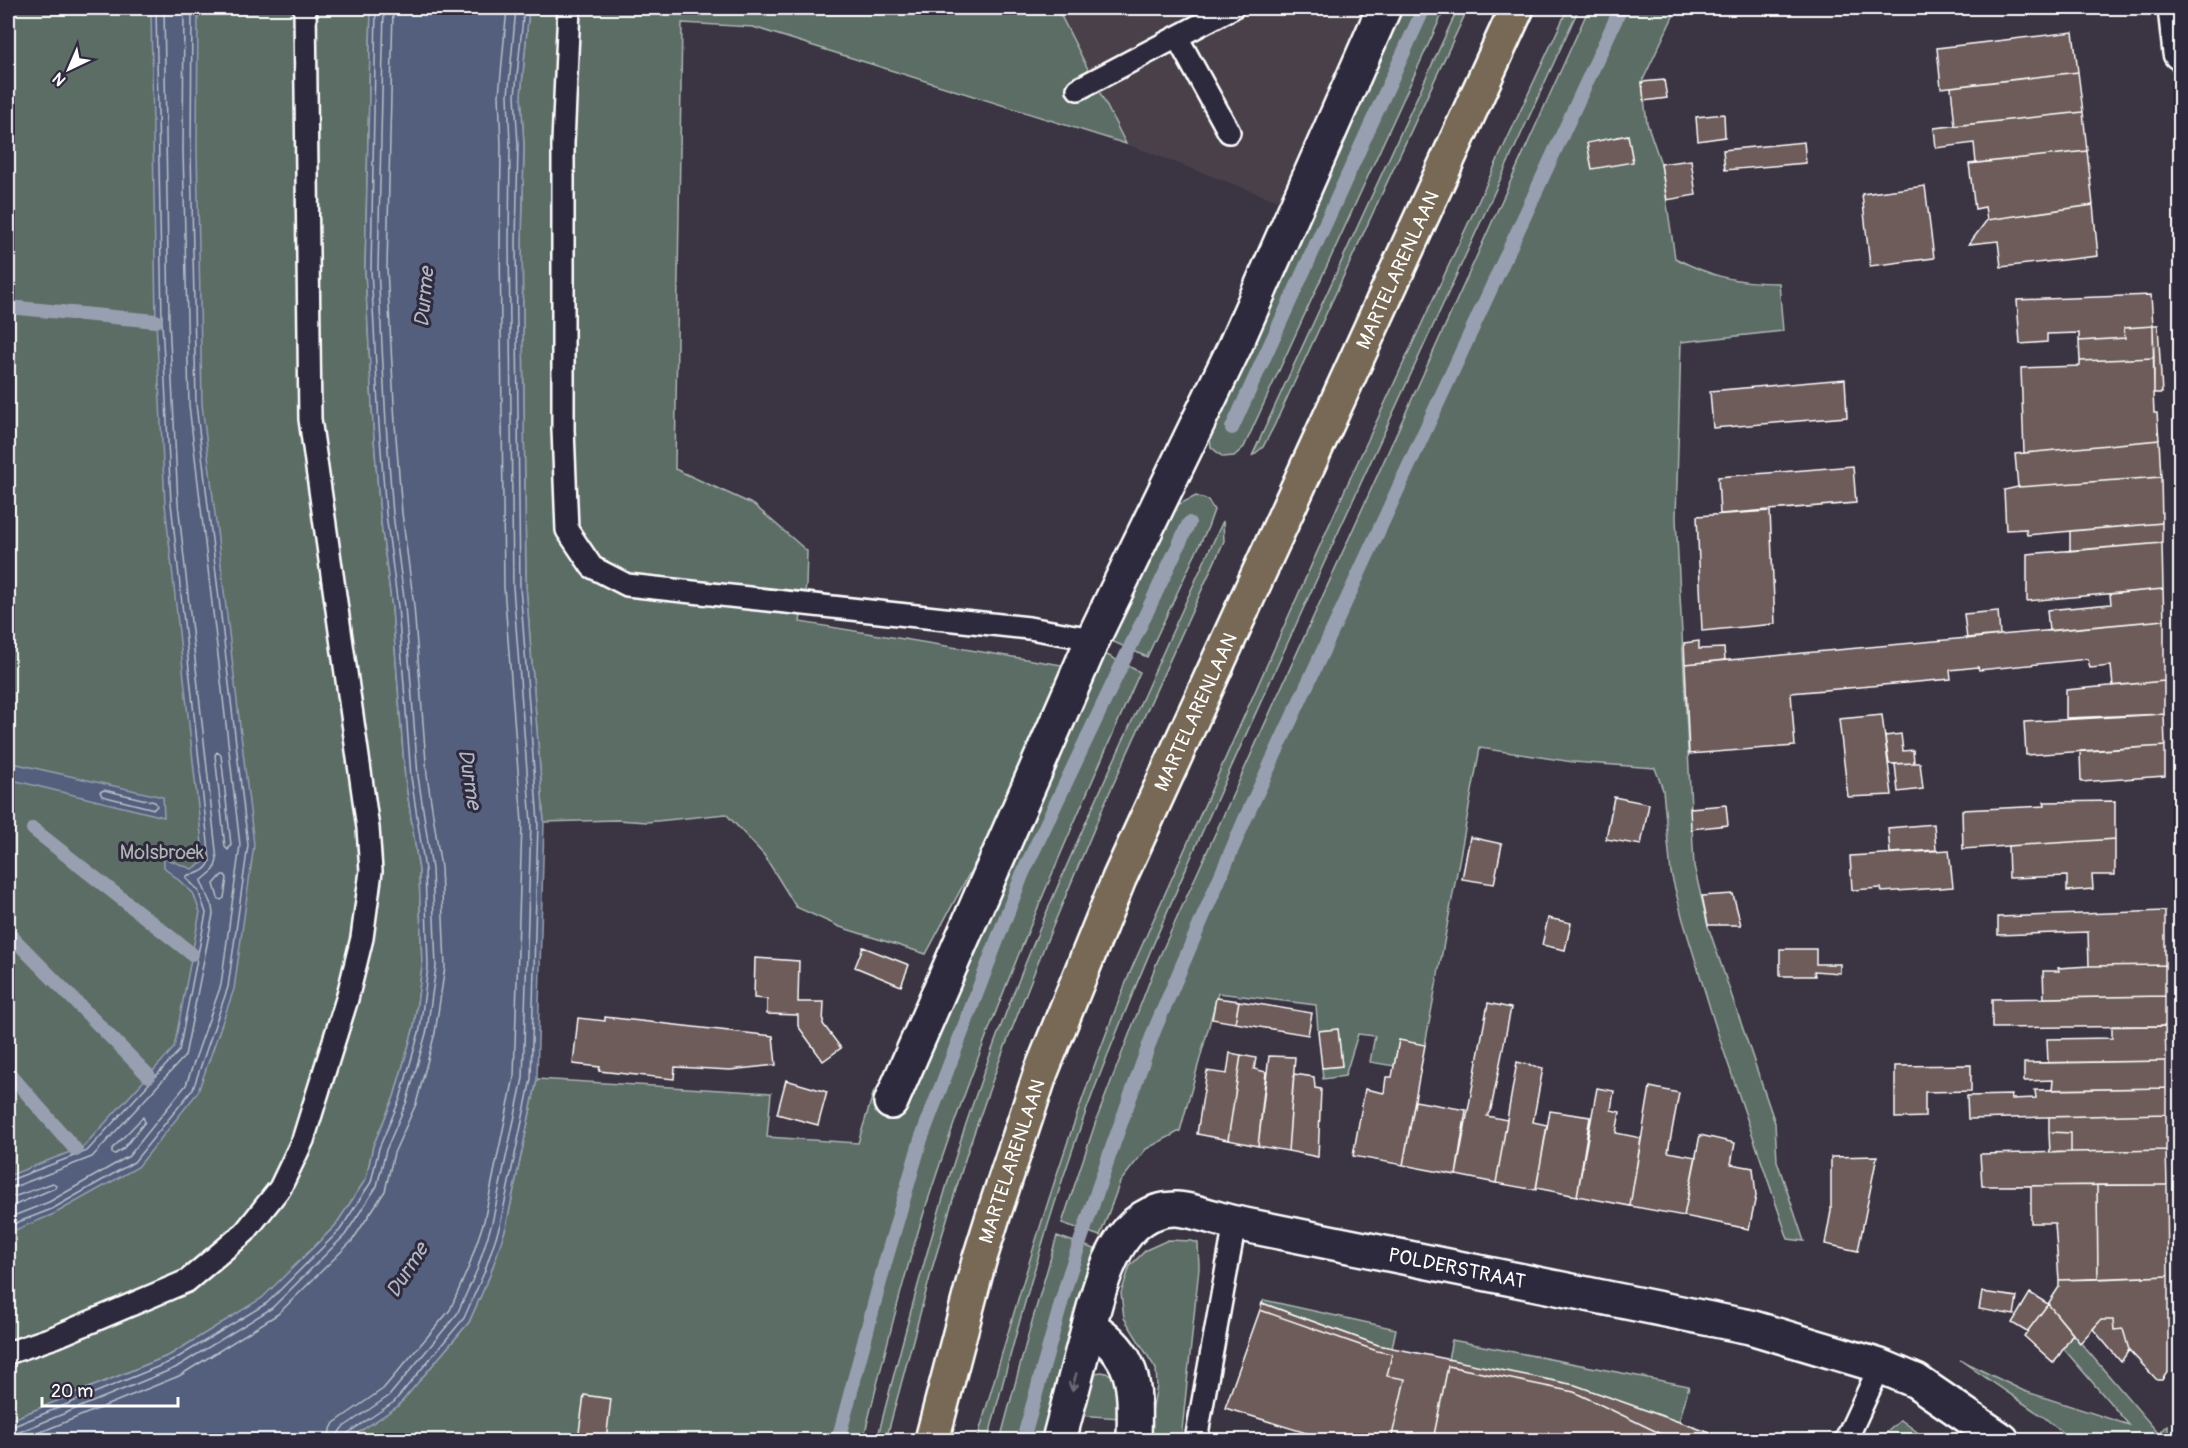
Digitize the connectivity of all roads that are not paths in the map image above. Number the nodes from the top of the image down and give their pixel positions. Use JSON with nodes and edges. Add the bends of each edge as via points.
{"nodes":[{"id":1,"x":305,"y":8,"type":"edge"},
{"id":2,"x":570,"y":8,"type":"edge"},
{"id":3,"x":1232,"y":8,"type":"edge"},
{"id":4,"x":1384,"y":8,"type":"edge"},
{"id":5,"x":1517,"y":8,"type":"edge"},
{"id":6,"x":2175,"y":8,"type":"edge"},
{"id":7,"x":1177,"y":37,"type":"junction"},
{"id":8,"x":2181,"y":53,"type":"edge"},
{"id":9,"x":1078,"y":89,"type":"dead end"},
{"id":10,"x":1229,"y":132,"type":"dead end"},
{"id":11,"x":1093,"y":639,"type":"junction"},
{"id":12,"x":891,"y":1102,"type":"dead end"},
{"id":13,"x":1235,"y":1223,"type":"junction"},
{"id":14,"x":1089,"y":1326,"type":"junction"},
{"id":15,"x":8,"y":1353,"type":"edge"},
{"id":16,"x":1880,"y":1366,"type":"junction"},
{"id":17,"x":932,"y":1440,"type":"edge"},
{"id":18,"x":1059,"y":1440,"type":"edge"},
{"id":19,"x":1134,"y":1440,"type":"edge"},
{"id":20,"x":1196,"y":1440,"type":"edge"},
{"id":21,"x":1846,"y":1440,"type":"edge"},
{"id":22,"x":2002,"y":1440,"type":"edge"}],
"edges":[{"from":1,"to":15,"type":"lane","via":[[310,419],[368,828],[371,871],[362,938],[303,1140],[280,1188],[245,1232],[187,1281],[56,1337]]},
{"from":2,"to":11,"type":"lane","via":[[563,143],[567,530],[592,567],[627,585],[1029,628]]},
{"from":3,"to":7,"type":"lane"},
{"from":4,"to":11,"type":"street","via":[[1235,346]]},
{"from":5,"to":17,"type":"main road","name":"MARTELARENLAAN","via":[[1114,890],[1041,1072],[994,1213]]},
{"from":6,"to":8,"type":"street"},
{"from":7,"to":9,"type":"lane"},
{"from":7,"to":10,"type":"lane"},
{"from":11,"to":12,"type":"street"},
{"from":13,"to":14,"type":"street","name":"POLDERSTRAAT","via":[[1179,1209],[1149,1215],[1124,1238],[1109,1261]]},
{"from":13,"to":16,"type":"street","name":"POLDERSTRAAT","via":[[1750,1327]]},
{"from":13,"to":20,"type":"lane"},
{"from":14,"to":18,"type":"street","name":"POLDERSTRAAT","one_way":true},
{"from":14,"to":19,"type":"street","via":[[1121,1353],[1132,1376]]},
{"from":16,"to":21,"type":"lane"},
{"from":16,"to":22,"type":"street","name":"POLDERSTRAAT","via":[[1916,1381]]}]}
